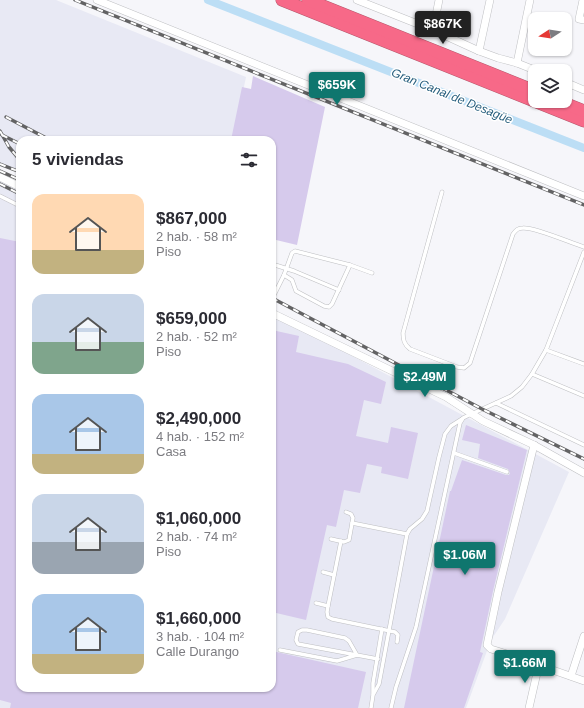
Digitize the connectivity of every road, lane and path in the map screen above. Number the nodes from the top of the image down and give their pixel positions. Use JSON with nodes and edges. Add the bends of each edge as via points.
{"nodes":[{"id":1,"x":97,"y":0,"type":"edge"},
{"id":2,"x":282,"y":0,"type":"edge"},
{"id":3,"x":308,"y":0,"type":"edge"},
{"id":4,"x":358,"y":0,"type":"edge"},
{"id":5,"x":440,"y":0,"type":"edge"},
{"id":6,"x":490,"y":0,"type":"edge"},
{"id":7,"x":530,"y":0,"type":"edge"},
{"id":8,"x":583,"y":0,"type":"edge"},
{"id":9,"x":584,"y":20,"type":"edge"},
{"id":10,"x":433,"y":30,"type":"junction"},
{"id":11,"x":479,"y":51,"type":"junction"},
{"id":12,"x":517,"y":63,"type":"junction"},
{"id":13,"x":528,"y":67,"type":"edge"},
{"id":14,"x":572,"y":85,"type":"edge"},
{"id":15,"x":528,"y":88,"type":"edge"},
{"id":16,"x":584,"y":90,"type":"edge"},
{"id":17,"x":572,"y":106,"type":"edge"},
{"id":18,"x":584,"y":111,"type":"edge"},
{"id":19,"x":584,"y":121,"type":"edge"},
{"id":20,"x":0,"y":177,"type":"edge"},
{"id":21,"x":16,"y":185,"type":"edge"},
{"id":22,"x":442,"y":192,"type":"dead end"},
{"id":23,"x":0,"y":196,"type":"edge"},
{"id":24,"x":584,"y":196,"type":"edge"},
{"id":25,"x":16,"y":204,"type":"edge"},
{"id":26,"x":584,"y":247,"type":"edge"},
{"id":27,"x":584,"y":252,"type":"edge"},
{"id":28,"x":276,"y":265,"type":"edge"},
{"id":29,"x":350,"y":265,"type":"junction"},
{"id":30,"x":287,"y":268,"type":"junction"},
{"id":31,"x":372,"y":273,"type":"dead end"},
{"id":32,"x":284,"y":275,"type":"junction"},
{"id":33,"x":276,"y":290,"type":"edge"},
{"id":34,"x":339,"y":290,"type":"junction"},
{"id":35,"x":276,"y":315,"type":"edge"},
{"id":36,"x":546,"y":350,"type":"junction"},
{"id":37,"x":584,"y":364,"type":"edge"},
{"id":38,"x":532,"y":374,"type":"junction"},
{"id":39,"x":584,"y":396,"type":"edge"},
{"id":40,"x":496,"y":403,"type":"junction"},
{"id":41,"x":471,"y":414,"type":"junction"},
{"id":42,"x":463,"y":418,"type":"junction"},
{"id":43,"x":534,"y":445,"type":"junction"},
{"id":44,"x":584,"y":445,"type":"edge"},
{"id":45,"x":454,"y":453,"type":"junction"},
{"id":46,"x":507,"y":472,"type":"dead end"},
{"id":47,"x":584,"y":473,"type":"edge"},
{"id":48,"x":346,"y":512,"type":"dead end"},
{"id":49,"x":352,"y":523,"type":"junction"},
{"id":50,"x":408,"y":534,"type":"junction"},
{"id":51,"x":331,"y":539,"type":"dead end"},
{"id":52,"x":341,"y":541,"type":"junction"},
{"id":53,"x":323,"y":572,"type":"dead end"},
{"id":54,"x":334,"y":575,"type":"junction"},
{"id":55,"x":316,"y":603,"type":"dead end"},
{"id":56,"x":328,"y":606,"type":"junction"},
{"id":57,"x":382,"y":630,"type":"junction"},
{"id":58,"x":390,"y":630,"type":"junction"},
{"id":59,"x":584,"y":636,"type":"edge"},
{"id":60,"x":397,"y":642,"type":"dead end"},
{"id":61,"x":280,"y":650,"type":"dead end"},
{"id":62,"x":357,"y":655,"type":"junction"},
{"id":63,"x":378,"y":659,"type":"junction"},
{"id":64,"x":539,"y":664,"type":"junction"},
{"id":65,"x":571,"y":676,"type":"junction"},
{"id":66,"x":584,"y":681,"type":"edge"},
{"id":67,"x":374,"y":695,"type":"junction"},
{"id":68,"x":371,"y":708,"type":"edge"},
{"id":69,"x":391,"y":708,"type":"edge"},
{"id":70,"x":529,"y":708,"type":"edge"}],
"edges":[{"from":1,"to":24,"type":"street"},
{"from":2,"to":19,"type":"highway"},
{"from":3,"to":15,"type":"highway"},
{"from":4,"to":10,"type":"street"},
{"from":5,"to":10,"type":"street"},
{"from":6,"to":11,"type":"street"},
{"from":7,"to":12,"type":"street"},
{"from":8,"to":9,"type":"street","via":[[579,19]]},
{"from":10,"to":11,"type":"street"},
{"from":11,"to":12,"type":"street"},
{"from":12,"to":13,"type":"street"},
{"from":14,"to":16,"type":"street"},
{"from":17,"to":18,"type":"highway"},
{"from":20,"to":21,"type":"street"},
{"from":22,"to":26,"type":"lane","via":[[403,338],[410,349],[456,368],[464,368],[470,363],[516,230],[529,228]]},
{"from":23,"to":25,"type":"lane"},
{"from":27,"to":36,"type":"lane"},
{"from":28,"to":30,"type":"lane"},
{"from":29,"to":30,"type":"lane","via":[[295,251]]},
{"from":29,"to":31,"type":"lane"},
{"from":29,"to":34,"type":"lane"},
{"from":30,"to":32,"type":"lane"},
{"from":30,"to":34,"type":"lane"},
{"from":32,"to":33,"type":"lane"},
{"from":32,"to":34,"type":"lane","via":[[292,280],[296,291],[327,307],[332,304]]},
{"from":35,"to":41,"type":"street","via":[[446,397]]},
{"from":36,"to":37,"type":"lane"},
{"from":36,"to":38,"type":"lane"},
{"from":38,"to":39,"type":"lane"},
{"from":38,"to":40,"type":"lane","via":[[517,392]]},
{"from":40,"to":41,"type":"lane"},
{"from":40,"to":44,"type":"lane"},
{"from":41,"to":42,"type":"lane"},
{"from":41,"to":43,"type":"street"},
{"from":42,"to":45,"type":"lane"},
{"from":42,"to":50,"type":"lane","via":[[445,434],[427,511]]},
{"from":43,"to":47,"type":"street"},
{"from":43,"to":64,"type":"street","via":[[487,643],[491,650]]},
{"from":45,"to":46,"type":"lane"},
{"from":45,"to":69,"type":"lane","via":[[416,627]]},
{"from":48,"to":49,"type":"lane","via":[[352,515]]},
{"from":49,"to":50,"type":"lane"},
{"from":49,"to":52,"type":"lane","via":[[349,540]]},
{"from":50,"to":58,"type":"lane"},
{"from":51,"to":52,"type":"lane"},
{"from":52,"to":54,"type":"lane"},
{"from":53,"to":54,"type":"lane"},
{"from":54,"to":56,"type":"lane"},
{"from":55,"to":56,"type":"lane"},
{"from":56,"to":57,"type":"lane","via":[[327,615],[330,618]]},
{"from":57,"to":58,"type":"lane"},
{"from":57,"to":63,"type":"lane"},
{"from":58,"to":60,"type":"lane","via":[[397,634]]},
{"from":58,"to":67,"type":"lane","via":[[379,684]]},
{"from":59,"to":65,"type":"street"},
{"from":61,"to":62,"type":"lane","via":[[338,661]]},
{"from":62,"to":62,"type":"lane","via":[[345,638],[307,630],[300,630],[297,634],[298,644]]},
{"from":62,"to":63,"type":"lane"},
{"from":63,"to":67,"type":"lane"},
{"from":64,"to":65,"type":"street"},
{"from":64,"to":70,"type":"street"},
{"from":65,"to":66,"type":"street"},
{"from":67,"to":68,"type":"lane"}]}
